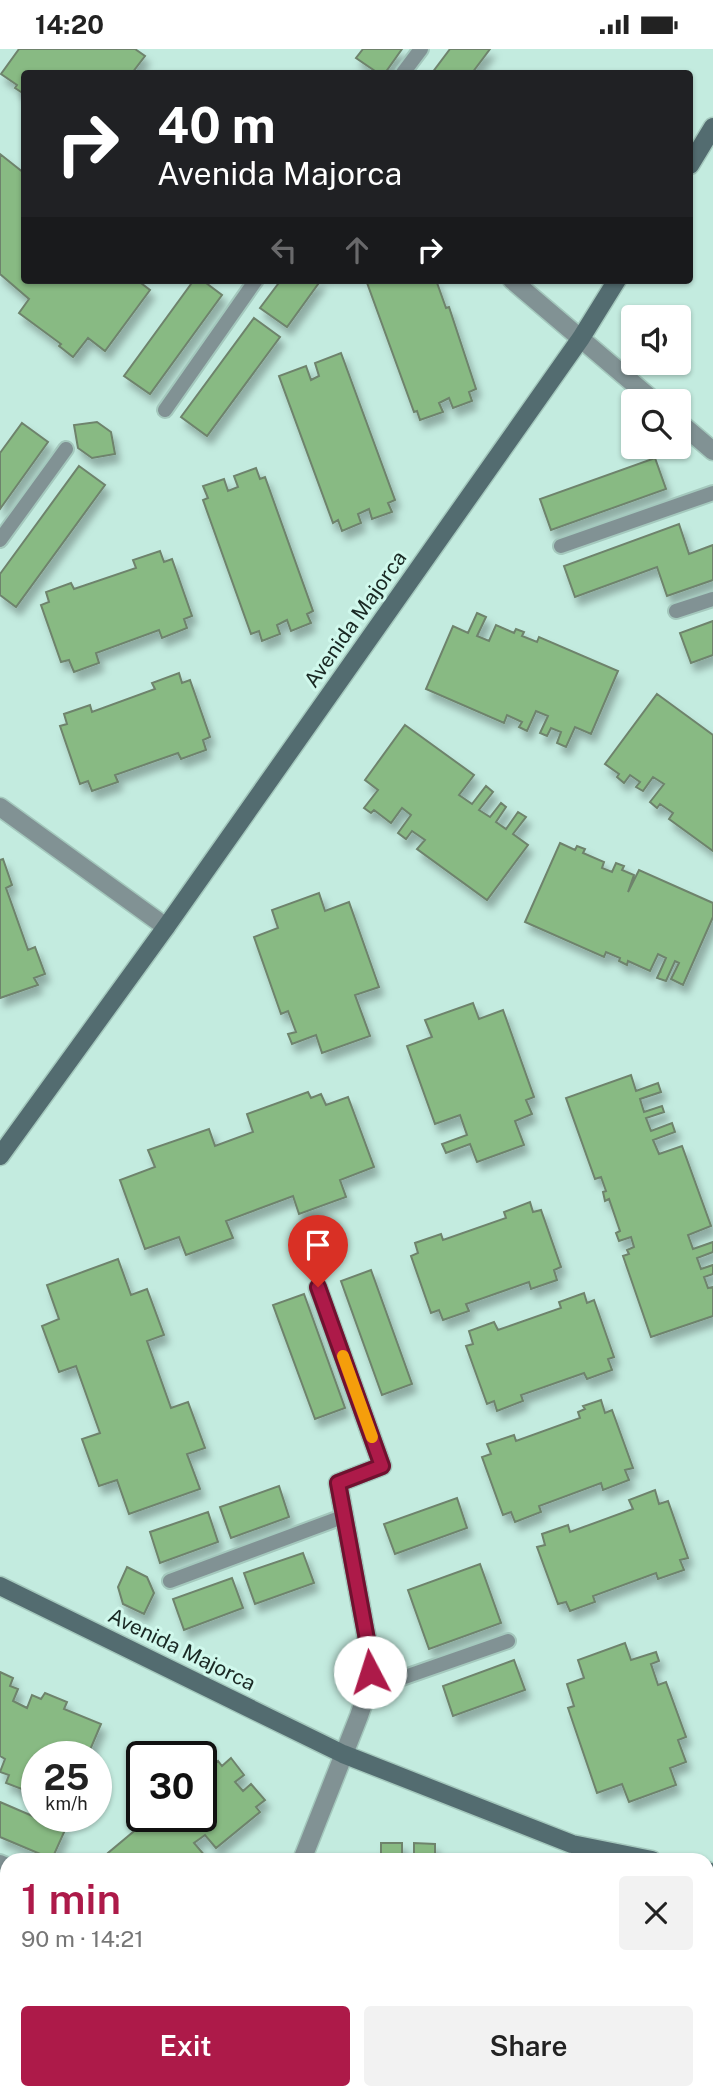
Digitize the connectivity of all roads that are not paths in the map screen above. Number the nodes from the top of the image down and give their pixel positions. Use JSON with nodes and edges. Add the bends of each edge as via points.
{"nodes":[{"id":1,"x":421,"y":49,"type":"edge"},
{"id":2,"x":405,"y":70,"type":"edge"},
{"id":3,"x":713,"y":127,"type":"edge"},
{"id":4,"x":693,"y":160,"type":"edge"},
{"id":5,"x":253,"y":284,"type":"edge"},
{"id":6,"x":517,"y":284,"type":"edge"},
{"id":7,"x":615,"y":284,"type":"edge"},
{"id":8,"x":581,"y":338,"type":"junction"},
{"id":9,"x":640,"y":389,"type":"edge"},
{"id":10,"x":165,"y":409,"type":"dead end"},
{"id":11,"x":691,"y":432,"type":"edge"},
{"id":12,"x":65,"y":449,"type":"dead end"},
{"id":13,"x":713,"y":451,"type":"edge"},
{"id":14,"x":713,"y":493,"type":"edge"},
{"id":15,"x":0,"y":540,"type":"edge"},
{"id":16,"x":561,"y":546,"type":"dead end"},
{"id":17,"x":713,"y":599,"type":"edge"},
{"id":18,"x":676,"y":611,"type":"dead end"},
{"id":19,"x":0,"y":807,"type":"edge"},
{"id":20,"x":166,"y":927,"type":"junction"},
{"id":21,"x":0,"y":1156,"type":"edge"},
{"id":22,"x":318,"y":1287,"type":"dead end"},
{"id":23,"x":345,"y":1516,"type":"junction"},
{"id":24,"x":170,"y":1581,"type":"dead end"},
{"id":25,"x":0,"y":1585,"type":"edge"},
{"id":26,"x":508,"y":1641,"type":"dead end"},
{"id":27,"x":370,"y":1672,"type":"junction"},
{"id":28,"x":343,"y":1754,"type":"junction"},
{"id":29,"x":305,"y":1853,"type":"edge"},
{"id":30,"x":617,"y":1853,"type":"edge"}],
"edges":[{"from":1,"to":2,"type":"lane"},
{"from":3,"to":4,"type":"street"},
{"from":5,"to":10,"type":"lane"},
{"from":6,"to":8,"type":"street"},
{"from":7,"to":8,"type":"street","name":"Avenida Majorca"},
{"from":8,"to":9,"type":"street"},
{"from":8,"to":20,"type":"street","name":"Avenida Majorca"},
{"from":11,"to":13,"type":"street"},
{"from":12,"to":15,"type":"lane"},
{"from":14,"to":16,"type":"lane"},
{"from":17,"to":18,"type":"lane"},
{"from":19,"to":20,"type":"street"},
{"from":20,"to":21,"type":"street","name":"Avenida Majorca"},
{"from":22,"to":23,"type":"street","via":[[382,1466],[338,1483]]},
{"from":23,"to":24,"type":"lane"},
{"from":23,"to":27,"type":"street"},
{"from":25,"to":28,"type":"street","name":"Avenida Majorca"},
{"from":26,"to":27,"type":"lane","via":[[402,1678]]},
{"from":27,"to":28,"type":"street"},
{"from":28,"to":29,"type":"street"},
{"from":28,"to":30,"type":"street","name":"Avenida Majorca","via":[[572,1844]]}]}
